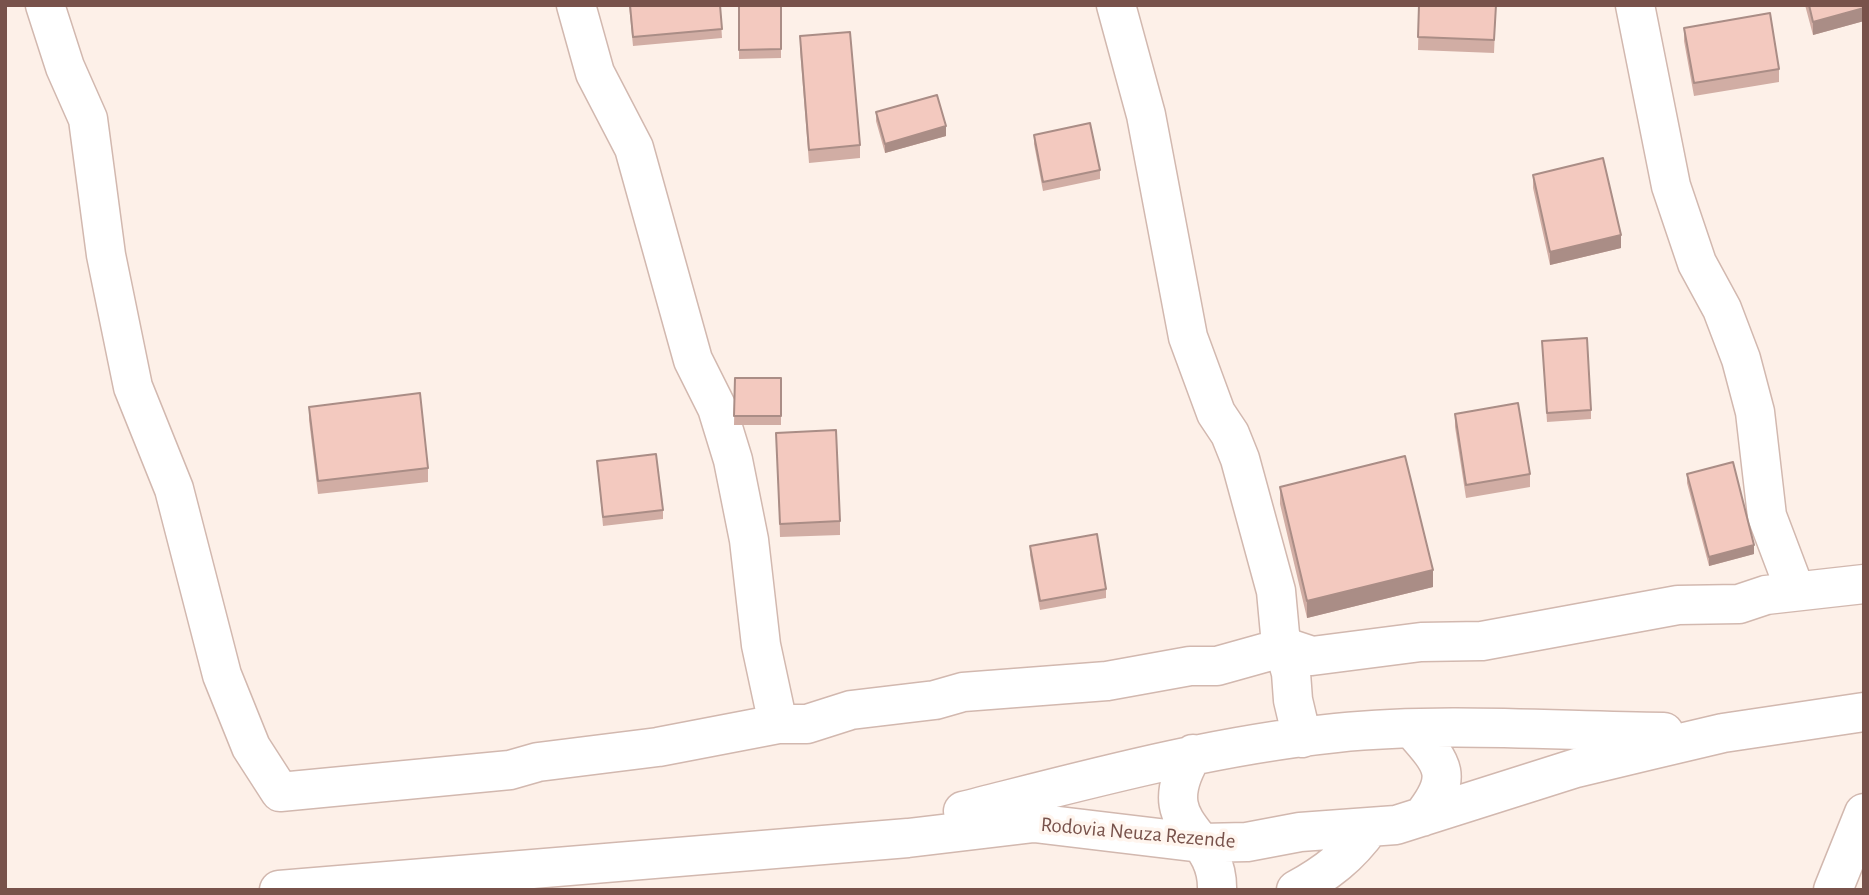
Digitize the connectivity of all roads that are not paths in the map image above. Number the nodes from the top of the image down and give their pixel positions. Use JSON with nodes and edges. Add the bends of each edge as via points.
{"nodes":[{"id":1,"x":45,"y":5,"type":"edge"},
{"id":2,"x":576,"y":5,"type":"edge"},
{"id":3,"x":1116,"y":5,"type":"edge"},
{"id":4,"x":1635,"y":5,"type":"edge"},
{"id":5,"x":1864,"y":584,"type":"edge"},
{"id":6,"x":1795,"y":590,"type":"junction"},
{"id":7,"x":1285,"y":647,"type":"junction"},
{"id":8,"x":1864,"y":712,"type":"edge"},
{"id":9,"x":778,"y":724,"type":"junction"},
{"id":10,"x":1413,"y":730,"type":"junction"},
{"id":11,"x":1723,"y":733,"type":"junction"},
{"id":12,"x":1302,"y":738,"type":"junction"},
{"id":13,"x":1193,"y":754,"type":"junction"},
{"id":14,"x":1864,"y":813,"type":"edge"},
{"id":15,"x":1422,"y":817,"type":"junction"},
{"id":16,"x":1370,"y":827,"type":"junction"},
{"id":17,"x":835,"y":843,"type":"junction"},
{"id":18,"x":1202,"y":843,"type":"junction"},
{"id":19,"x":279,"y":890,"type":"edge"},
{"id":20,"x":1217,"y":890,"type":"edge"},
{"id":21,"x":1296,"y":890,"type":"edge"},
{"id":22,"x":1833,"y":890,"type":"edge"}],
"edges":[{"from":1,"to":9,"type":"street","via":[[88,119],[106,255],[134,387],[174,489],[222,675],[251,747],[280,792],[510,770]]},
{"from":2,"to":9,"type":"street","via":[[595,73],[634,148],[693,359],[717,408],[729,447]]},
{"from":3,"to":7,"type":"street","via":[[1146,115],[1188,337],[1216,413],[1240,459],[1273,579]]},
{"from":4,"to":6,"type":"street","via":[[1671,186],[1697,263],[1722,309],[1741,359],[1755,412],[1767,516]]},
{"from":5,"to":6,"type":"street"},
{"from":6,"to":7,"type":"street","via":[[1739,604],[1678,605],[1491,640],[1421,642],[1312,656]]},
{"from":7,"to":9,"type":"street","via":[[1217,666],[1060,686],[963,692],[935,701],[852,710],[807,724]]},
{"from":7,"to":12,"type":"street"},
{"from":8,"to":11,"type":"street","name":"Rodovia Neuza Rezende"},
{"from":10,"to":11,"type":"street","name":"Rodovia Neuza Rezende"},
{"from":10,"to":12,"type":"street","name":"Rodovia Neuza Rezende"},
{"from":10,"to":15,"type":"street","via":[[1444,771],[1441,787]]},
{"from":11,"to":15,"type":"street","name":"Rodovia Neuza Rezende","via":[[1576,768]]},
{"from":12,"to":13,"type":"street","name":"Rodovia Neuza Rezende"},
{"from":13,"to":17,"type":"street","name":"Rodovia Neuza Rezende"},
{"from":13,"to":18,"type":"street","via":[[1178,786],[1178,803],[1188,829]]},
{"from":14,"to":22,"type":"street"},
{"from":15,"to":16,"type":"street","name":"Rodovia Neuza Rezende"},
{"from":16,"to":18,"type":"street","name":"Rodovia Neuza Rezende"},
{"from":16,"to":21,"type":"street","via":[[1330,870]]},
{"from":17,"to":18,"type":"street","name":"Rodovia Neuza Rezende","via":[[1034,823]]},
{"from":17,"to":19,"type":"street","name":"Rodovia Neuza Rezende"},
{"from":18,"to":20,"type":"street","via":[[1213,862]]}]}
